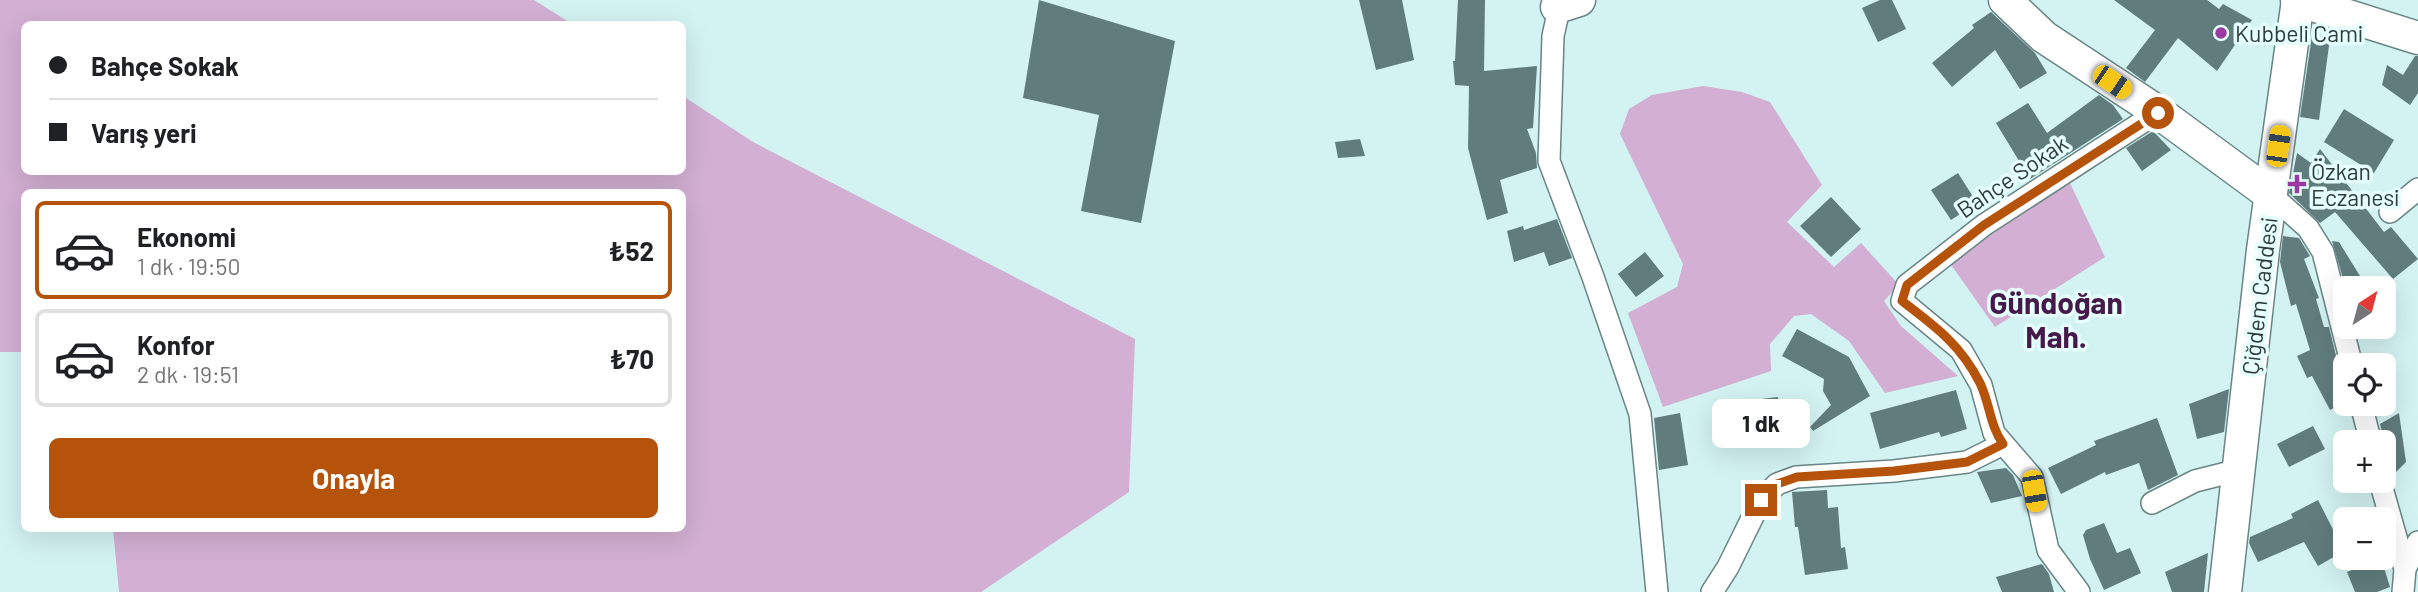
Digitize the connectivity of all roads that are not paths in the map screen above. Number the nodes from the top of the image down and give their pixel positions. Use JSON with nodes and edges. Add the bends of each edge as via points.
{"nodes":[{"id":1,"x":2005,"y":0,"type":"edge"},
{"id":2,"x":2298,"y":0,"type":"edge"},
{"id":3,"x":1564,"y":2,"type":"edge"},
{"id":4,"x":2418,"y":38,"type":"edge"},
{"id":5,"x":2158,"y":113,"type":"junction"},
{"id":6,"x":2418,"y":189,"type":"edge"},
{"id":7,"x":2271,"y":195,"type":"junction"},
{"id":8,"x":2390,"y":212,"type":"dead end"},
{"id":9,"x":2349,"y":353,"type":"edge"},
{"id":10,"x":2003,"y":444,"type":"junction"},
{"id":11,"x":2239,"y":470,"type":"junction"},
{"id":12,"x":2383,"y":493,"type":"edge"},
{"id":13,"x":2152,"y":503,"type":"dead end"},
{"id":14,"x":2418,"y":542,"type":"edge"},
{"id":15,"x":2405,"y":569,"type":"junction"},
{"id":16,"x":1657,"y":592,"type":"edge"},
{"id":17,"x":1712,"y":592,"type":"edge"},
{"id":18,"x":2079,"y":592,"type":"edge"},
{"id":19,"x":2225,"y":592,"type":"edge"},
{"id":20,"x":2403,"y":592,"type":"edge"}],
"edges":[{"from":1,"to":5,"type":"street","via":[[2044,37]]},
{"from":2,"to":4,"type":"street"},
{"from":2,"to":7,"type":"street","name":"Çiğdem Caddesi"},
{"from":3,"to":16,"type":"street","via":[[1550,92],[1549,161],[1640,414]]},
{"from":5,"to":7,"type":"street"},
{"from":5,"to":10,"type":"street","name":"Bahçe Sokak","via":[[1984,225],[1903,292],[1902,301],[1961,350],[1981,384],[1994,433]]},
{"from":6,"to":8,"type":"street"},
{"from":7,"to":9,"type":"street","via":[[2308,228],[2323,252]]},
{"from":7,"to":11,"type":"street","name":"Çiğdem Caddesi"},
{"from":10,"to":17,"type":"street","via":[[1967,462],[1797,477],[1777,484],[1761,500]]},
{"from":10,"to":18,"type":"street","via":[[2032,477],[2048,550]]},
{"from":11,"to":13,"type":"street","via":[[2195,481]]},
{"from":11,"to":19,"type":"street","name":"Çiğdem Caddesi"},
{"from":12,"to":15,"type":"street"},
{"from":14,"to":15,"type":"street"},
{"from":15,"to":20,"type":"street"}]}
